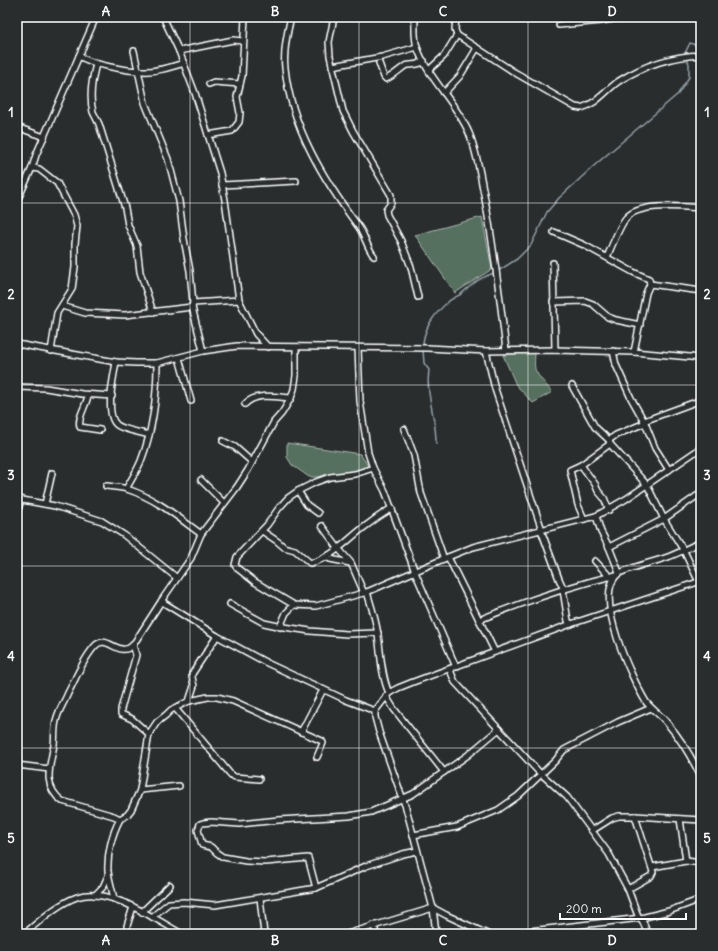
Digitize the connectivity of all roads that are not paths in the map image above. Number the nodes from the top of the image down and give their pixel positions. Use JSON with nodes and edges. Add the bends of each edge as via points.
{"nodes":[{"id":1,"x":96,"y":17,"type":"edge"},
{"id":2,"x":163,"y":17,"type":"edge"},
{"id":3,"x":245,"y":17,"type":"edge"},
{"id":4,"x":290,"y":17,"type":"edge"},
{"id":5,"x":334,"y":17,"type":"edge"},
{"id":6,"x":415,"y":17,"type":"edge"},
{"id":7,"x":456,"y":17,"type":"edge"},
{"id":8,"x":625,"y":17,"type":"edge"},
{"id":9,"x":559,"y":25,"type":"dead end"},
{"id":10,"x":457,"y":36,"type":"junction"},
{"id":11,"x":243,"y":41,"type":"junction"},
{"id":12,"x":417,"y":47,"type":"junction"},
{"id":13,"x":477,"y":48,"type":"junction"},
{"id":14,"x":134,"y":51,"type":"dead end"},
{"id":15,"x":179,"y":51,"type":"junction"},
{"id":16,"x":701,"y":55,"type":"edge"},
{"id":17,"x":79,"y":56,"type":"junction"},
{"id":18,"x":424,"y":61,"type":"junction"},
{"id":19,"x":379,"y":63,"type":"dead end"},
{"id":20,"x":96,"y":64,"type":"junction"},
{"id":21,"x":184,"y":64,"type":"junction"},
{"id":22,"x":332,"y":66,"type":"junction"},
{"id":23,"x":429,"y":70,"type":"junction"},
{"id":24,"x":138,"y":71,"type":"junction"},
{"id":25,"x":209,"y":84,"type":"dead end"},
{"id":26,"x":240,"y":84,"type":"junction"},
{"id":27,"x":444,"y":93,"type":"junction"},
{"id":28,"x":17,"y":127,"type":"edge"},
{"id":29,"x":208,"y":135,"type":"junction"},
{"id":30,"x":44,"y":137,"type":"junction"},
{"id":31,"x":34,"y":168,"type":"junction"},
{"id":32,"x":296,"y":181,"type":"dead end"},
{"id":33,"x":222,"y":185,"type":"junction"},
{"id":34,"x":17,"y":201,"type":"edge"},
{"id":35,"x":701,"y":208,"type":"edge"},
{"id":36,"x":554,"y":232,"type":"dead end"},
{"id":37,"x":374,"y":256,"type":"dead end"},
{"id":38,"x":607,"y":258,"type":"junction"},
{"id":39,"x":553,"y":263,"type":"dead end"},
{"id":40,"x":650,"y":284,"type":"junction"},
{"id":41,"x":701,"y":291,"type":"edge"},
{"id":42,"x":418,"y":297,"type":"dead end"},
{"id":43,"x":239,"y":300,"type":"junction"},
{"id":44,"x":553,"y":302,"type":"junction"},
{"id":45,"x":193,"y":305,"type":"junction"},
{"id":46,"x":62,"y":306,"type":"junction"},
{"id":47,"x":153,"y":312,"type":"junction"},
{"id":48,"x":640,"y":325,"type":"junction"},
{"id":49,"x":17,"y":344,"type":"edge"},
{"id":50,"x":268,"y":347,"type":"junction"},
{"id":51,"x":296,"y":348,"type":"junction"},
{"id":52,"x":358,"y":348,"type":"junction"},
{"id":53,"x":506,"y":350,"type":"junction"},
{"id":54,"x":554,"y":350,"type":"junction"},
{"id":55,"x":51,"y":351,"type":"junction"},
{"id":56,"x":203,"y":351,"type":"junction"},
{"id":57,"x":486,"y":351,"type":"junction"},
{"id":58,"x":613,"y":351,"type":"junction"},
{"id":59,"x":634,"y":352,"type":"junction"},
{"id":60,"x":179,"y":358,"type":"junction"},
{"id":61,"x":701,"y":358,"type":"edge"},
{"id":62,"x":116,"y":362,"type":"junction"},
{"id":63,"x":157,"y":363,"type":"junction"},
{"id":64,"x":17,"y":386,"type":"edge"},
{"id":65,"x":572,"y":386,"type":"dead end"},
{"id":66,"x":88,"y":395,"type":"junction"},
{"id":67,"x":112,"y":396,"type":"junction"},
{"id":68,"x":291,"y":398,"type":"junction"},
{"id":69,"x":701,"y":400,"type":"edge"},
{"id":70,"x":191,"y":401,"type":"dead end"},
{"id":71,"x":245,"y":404,"type":"dead end"},
{"id":72,"x":644,"y":422,"type":"junction"},
{"id":73,"x":404,"y":429,"type":"dead end"},
{"id":74,"x":100,"y":430,"type":"dead end"},
{"id":75,"x":149,"y":435,"type":"junction"},
{"id":76,"x":223,"y":441,"type":"dead end"},
{"id":77,"x":609,"y":442,"type":"junction"},
{"id":78,"x":701,"y":448,"type":"edge"},
{"id":79,"x":252,"y":462,"type":"junction"},
{"id":80,"x":581,"y":465,"type":"junction"},
{"id":81,"x":373,"y":468,"type":"junction"},
{"id":82,"x":669,"y":470,"type":"junction"},
{"id":83,"x":52,"y":473,"type":"dead end"},
{"id":84,"x":201,"y":480,"type":"dead end"},
{"id":85,"x":647,"y":485,"type":"junction"},
{"id":86,"x":106,"y":486,"type":"dead end"},
{"id":87,"x":126,"y":489,"type":"junction"},
{"id":88,"x":298,"y":491,"type":"junction"},
{"id":89,"x":701,"y":493,"type":"edge"},
{"id":90,"x":19,"y":499,"type":"edge"},
{"id":91,"x":224,"y":503,"type":"junction"},
{"id":92,"x":45,"y":504,"type":"junction"},
{"id":93,"x":392,"y":508,"type":"junction"},
{"id":94,"x":609,"y":510,"type":"junction"},
{"id":95,"x":318,"y":513,"type":"dead end"},
{"id":96,"x":17,"y":514,"type":"edge"},
{"id":97,"x":596,"y":516,"type":"junction"},
{"id":98,"x":664,"y":519,"type":"junction"},
{"id":99,"x":584,"y":520,"type":"junction"},
{"id":100,"x":322,"y":526,"type":"dead end"},
{"id":101,"x":541,"y":530,"type":"junction"},
{"id":102,"x":262,"y":531,"type":"junction"},
{"id":103,"x":201,"y":534,"type":"junction"},
{"id":104,"x":701,"y":542,"type":"edge"},
{"id":105,"x":609,"y":547,"type":"junction"},
{"id":106,"x":338,"y":548,"type":"junction"},
{"id":107,"x":684,"y":551,"type":"junction"},
{"id":108,"x":325,"y":557,"type":"junction"},
{"id":109,"x":446,"y":558,"type":"junction"},
{"id":110,"x":595,"y":561,"type":"dead end"},
{"id":111,"x":351,"y":563,"type":"junction"},
{"id":112,"x":415,"y":572,"type":"junction"},
{"id":113,"x":618,"y":574,"type":"junction"},
{"id":114,"x":610,"y":576,"type":"junction"},
{"id":115,"x":177,"y":578,"type":"junction"},
{"id":116,"x":700,"y":582,"type":"edge"},
{"id":117,"x":563,"y":590,"type":"junction"},
{"id":118,"x":365,"y":592,"type":"junction"},
{"id":119,"x":283,"y":599,"type":"junction"},
{"id":120,"x":162,"y":600,"type":"junction"},
{"id":121,"x":230,"y":604,"type":"dead end"},
{"id":122,"x":294,"y":605,"type":"junction"},
{"id":123,"x":610,"y":611,"type":"junction"},
{"id":124,"x":287,"y":612,"type":"junction"},
{"id":125,"x":479,"y":620,"type":"junction"},
{"id":126,"x":571,"y":624,"type":"junction"},
{"id":127,"x":280,"y":627,"type":"junction"},
{"id":128,"x":378,"y":633,"type":"junction"},
{"id":129,"x":217,"y":636,"type":"junction"},
{"id":130,"x":133,"y":645,"type":"junction"},
{"id":131,"x":495,"y":652,"type":"junction"},
{"id":132,"x":456,"y":667,"type":"junction"},
{"id":133,"x":450,"y":670,"type":"junction"},
{"id":134,"x":323,"y":690,"type":"junction"},
{"id":135,"x":388,"y":695,"type":"junction"},
{"id":136,"x":189,"y":701,"type":"junction"},
{"id":137,"x":175,"y":708,"type":"junction"},
{"id":138,"x":651,"y":708,"type":"junction"},
{"id":139,"x":375,"y":711,"type":"junction"},
{"id":140,"x":499,"y":729,"type":"junction"},
{"id":141,"x":301,"y":732,"type":"junction"},
{"id":142,"x":149,"y":734,"type":"junction"},
{"id":143,"x":317,"y":757,"type":"dead end"},
{"id":144,"x":17,"y":765,"type":"edge"},
{"id":145,"x":49,"y":768,"type":"junction"},
{"id":146,"x":444,"y":772,"type":"junction"},
{"id":147,"x":542,"y":775,"type":"junction"},
{"id":148,"x":701,"y":777,"type":"edge"},
{"id":149,"x":259,"y":779,"type":"dead end"},
{"id":150,"x":179,"y":786,"type":"dead end"},
{"id":151,"x":140,"y":790,"type":"junction"},
{"id":152,"x":403,"y":799,"type":"junction"},
{"id":153,"x":635,"y":816,"type":"junction"},
{"id":154,"x":120,"y":819,"type":"junction"},
{"id":155,"x":680,"y":819,"type":"junction"},
{"id":156,"x":701,"y":820,"type":"edge"},
{"id":157,"x":593,"y":830,"type":"junction"},
{"id":158,"x":413,"y":836,"type":"junction"},
{"id":159,"x":417,"y":851,"type":"junction"},
{"id":160,"x":686,"y":861,"type":"junction"},
{"id":161,"x":701,"y":862,"type":"edge"},
{"id":162,"x":652,"y":867,"type":"junction"},
{"id":163,"x":109,"y":875,"type":"junction"},
{"id":164,"x":170,"y":885,"type":"dead end"},
{"id":165,"x":316,"y":888,"type":"junction"},
{"id":166,"x":628,"y":889,"type":"junction"},
{"id":167,"x":95,"y":895,"type":"junction"},
{"id":168,"x":260,"y":898,"type":"junction"},
{"id":169,"x":114,"y":899,"type":"junction"},
{"id":170,"x":701,"y":899,"type":"edge"},
{"id":171,"x":133,"y":906,"type":"junction"},
{"id":172,"x":432,"y":908,"type":"junction"},
{"id":173,"x":142,"y":912,"type":"junction"},
{"id":174,"x":152,"y":917,"type":"junction"},
{"id":175,"x":641,"y":918,"type":"junction"},
{"id":176,"x":374,"y":925,"type":"junction"},
{"id":177,"x":24,"y":934,"type":"edge"},
{"id":178,"x":128,"y":934,"type":"edge"},
{"id":179,"x":182,"y":934,"type":"edge"},
{"id":180,"x":264,"y":934,"type":"edge"},
{"id":181,"x":347,"y":934,"type":"edge"},
{"id":182,"x":376,"y":934,"type":"edge"},
{"id":183,"x":436,"y":934,"type":"edge"},
{"id":184,"x":487,"y":934,"type":"edge"},
{"id":185,"x":520,"y":934,"type":"edge"},
{"id":186,"x":647,"y":934,"type":"edge"}],
"edges":[{"from":1,"to":17,"type":"street"},
{"from":2,"to":15,"type":"street"},
{"from":3,"to":11,"type":"street"},
{"from":4,"to":37,"type":"street","via":[[285,68],[295,116],[324,176],[360,229]]},
{"from":5,"to":22,"type":"street","via":[[329,42]]},
{"from":6,"to":12,"type":"street"},
{"from":7,"to":10,"type":"street"},
{"from":8,"to":9,"type":"street"},
{"from":10,"to":13,"type":"street"},
{"from":10,"to":23,"type":"street","via":[[444,56]]},
{"from":11,"to":15,"type":"street","via":[[233,40]]},
{"from":11,"to":26,"type":"street"},
{"from":12,"to":18,"type":"street"},
{"from":12,"to":22,"type":"street","via":[[382,57]]},
{"from":13,"to":16,"type":"street","via":[[514,72],[581,108],[594,103],[618,82],[636,72],[678,57]]},
{"from":13,"to":27,"type":"street","via":[[460,76]]},
{"from":14,"to":24,"type":"street"},
{"from":15,"to":21,"type":"street"},
{"from":17,"to":20,"type":"street"},
{"from":17,"to":30,"type":"street"},
{"from":18,"to":19,"type":"street","via":[[418,65],[408,65],[386,79]]},
{"from":18,"to":23,"type":"street"},
{"from":20,"to":24,"type":"street"},
{"from":20,"to":47,"type":"street","via":[[91,89],[93,112],[137,246],[140,272]]},
{"from":21,"to":24,"type":"street"},
{"from":21,"to":29,"type":"street"},
{"from":22,"to":42,"type":"street","via":[[343,111],[391,195],[386,215],[401,241],[411,267]]},
{"from":23,"to":27,"type":"street"},
{"from":24,"to":45,"type":"street","via":[[145,103],[168,159],[180,201]]},
{"from":25,"to":26,"type":"street"},
{"from":26,"to":29,"type":"street","via":[[237,97],[240,113],[236,128]]},
{"from":27,"to":53,"type":"street","via":[[468,132],[475,154],[497,268]]},
{"from":28,"to":30,"type":"street"},
{"from":29,"to":33,"type":"street"},
{"from":30,"to":31,"type":"street","via":[[34,161]]},
{"from":31,"to":34,"type":"street"},
{"from":31,"to":46,"type":"street","via":[[53,179],[60,187],[77,226],[72,289]]},
{"from":32,"to":33,"type":"street"},
{"from":33,"to":43,"type":"street"},
{"from":35,"to":38,"type":"street","via":[[646,208],[630,214],[625,219]]},
{"from":36,"to":38,"type":"street"},
{"from":38,"to":40,"type":"street","via":[[650,279]]},
{"from":39,"to":44,"type":"street"},
{"from":40,"to":41,"type":"street"},
{"from":40,"to":48,"type":"street"},
{"from":43,"to":45,"type":"street"},
{"from":43,"to":50,"type":"street","via":[[256,334]]},
{"from":44,"to":48,"type":"street","via":[[585,301],[593,304],[608,317]]},
{"from":44,"to":54,"type":"street"},
{"from":45,"to":47,"type":"street"},
{"from":45,"to":56,"type":"street"},
{"from":46,"to":47,"type":"street","via":[[85,313],[125,316]]},
{"from":46,"to":55,"type":"street","via":[[56,320]]},
{"from":48,"to":59,"type":"street"},
{"from":49,"to":55,"type":"street"},
{"from":50,"to":51,"type":"street"},
{"from":50,"to":56,"type":"street","via":[[237,346]]},
{"from":51,"to":52,"type":"street"},
{"from":51,"to":68,"type":"street","via":[[296,376]]},
{"from":52,"to":57,"type":"street"},
{"from":52,"to":81,"type":"street","via":[[360,401],[368,453]]},
{"from":53,"to":54,"type":"street"},
{"from":53,"to":57,"type":"street"},
{"from":54,"to":58,"type":"street"},
{"from":55,"to":62,"type":"street"},
{"from":56,"to":60,"type":"street"},
{"from":57,"to":101,"type":"street","via":[[499,401]]},
{"from":58,"to":59,"type":"street"},
{"from":58,"to":72,"type":"street","via":[[616,365]]},
{"from":59,"to":61,"type":"street"},
{"from":60,"to":63,"type":"street"},
{"from":60,"to":70,"type":"street"},
{"from":62,"to":63,"type":"street"},
{"from":62,"to":67,"type":"street"},
{"from":63,"to":75,"type":"street","via":[[154,414]]},
{"from":64,"to":66,"type":"street"},
{"from":65,"to":77,"type":"street","via":[[595,427]]},
{"from":66,"to":67,"type":"street"},
{"from":66,"to":74,"type":"street","via":[[80,427]]},
{"from":67,"to":75,"type":"street","via":[[112,420],[127,429]]},
{"from":68,"to":71,"type":"street","via":[[258,396]]},
{"from":68,"to":79,"type":"street","via":[[274,422]]},
{"from":69,"to":72,"type":"street"},
{"from":72,"to":77,"type":"street","via":[[616,435]]},
{"from":72,"to":82,"type":"street","via":[[655,448]]},
{"from":73,"to":109,"type":"street","via":[[414,455],[421,493]]},
{"from":75,"to":87,"type":"street","via":[[140,462]]},
{"from":76,"to":79,"type":"street","via":[[235,447]]},
{"from":77,"to":80,"type":"street"},
{"from":77,"to":85,"type":"street"},
{"from":78,"to":82,"type":"street"},
{"from":79,"to":91,"type":"street","via":[[238,487]]},
{"from":80,"to":94,"type":"street","via":[[604,498]]},
{"from":80,"to":99,"type":"street","via":[[570,472]]},
{"from":81,"to":88,"type":"street","via":[[355,474],[330,477]]},
{"from":81,"to":93,"type":"street"},
{"from":82,"to":85,"type":"street"},
{"from":83,"to":92,"type":"street"},
{"from":84,"to":91,"type":"street"},
{"from":85,"to":94,"type":"street"},
{"from":85,"to":98,"type":"street"},
{"from":86,"to":87,"type":"street"},
{"from":87,"to":103,"type":"street","via":[[164,507]]},
{"from":88,"to":95,"type":"street","via":[[307,505]]},
{"from":88,"to":102,"type":"street","via":[[284,503]]},
{"from":89,"to":98,"type":"street"},
{"from":90,"to":92,"type":"street"},
{"from":90,"to":96,"type":"street"},
{"from":91,"to":103,"type":"street"},
{"from":92,"to":115,"type":"street","via":[[102,521],[136,544]]},
{"from":93,"to":106,"type":"street"},
{"from":93,"to":112,"type":"street"},
{"from":94,"to":97,"type":"street"},
{"from":97,"to":99,"type":"street"},
{"from":97,"to":105,"type":"street"},
{"from":98,"to":105,"type":"street"},
{"from":98,"to":107,"type":"street"},
{"from":99,"to":101,"type":"street"},
{"from":100,"to":106,"type":"street"},
{"from":101,"to":109,"type":"street","via":[[479,546]]},
{"from":101,"to":117,"type":"street"},
{"from":102,"to":108,"type":"street","via":[[284,547],[295,550],[310,563]]},
{"from":102,"to":119,"type":"street","via":[[237,557],[235,565],[255,582]]},
{"from":103,"to":115,"type":"street"},
{"from":104,"to":107,"type":"street"},
{"from":105,"to":113,"type":"street"},
{"from":106,"to":108,"type":"street"},
{"from":106,"to":111,"type":"street"},
{"from":107,"to":113,"type":"street"},
{"from":107,"to":116,"type":"street"},
{"from":108,"to":111,"type":"street"},
{"from":109,"to":112,"type":"street"},
{"from":109,"to":125,"type":"street"},
{"from":110,"to":114,"type":"street"},
{"from":111,"to":118,"type":"street"},
{"from":112,"to":118,"type":"street"},
{"from":112,"to":132,"type":"street"},
{"from":113,"to":114,"type":"street"},
{"from":113,"to":123,"type":"street","via":[[610,587]]},
{"from":114,"to":117,"type":"street"},
{"from":115,"to":120,"type":"street"},
{"from":116,"to":123,"type":"street"},
{"from":117,"to":125,"type":"street"},
{"from":117,"to":126,"type":"street","via":[[568,621]]},
{"from":118,"to":122,"type":"street","via":[[316,606]]},
{"from":118,"to":128,"type":"street"},
{"from":119,"to":122,"type":"street"},
{"from":119,"to":124,"type":"street"},
{"from":120,"to":129,"type":"street"},
{"from":120,"to":130,"type":"street"},
{"from":121,"to":127,"type":"street","via":[[264,622]]},
{"from":122,"to":124,"type":"street"},
{"from":123,"to":126,"type":"street"},
{"from":123,"to":138,"type":"street","via":[[620,647],[635,683]]},
{"from":124,"to":127,"type":"street"},
{"from":125,"to":131,"type":"street"},
{"from":126,"to":131,"type":"street"},
{"from":127,"to":128,"type":"street","via":[[347,634]]},
{"from":128,"to":135,"type":"street"},
{"from":129,"to":134,"type":"street"},
{"from":129,"to":136,"type":"street","via":[[192,674],[194,686]]},
{"from":130,"to":142,"type":"street","via":[[136,655],[120,708],[121,714],[132,719]]},
{"from":130,"to":145,"type":"street","via":[[126,650],[103,642],[96,645],[90,653],[59,711]]},
{"from":131,"to":132,"type":"street"},
{"from":132,"to":133,"type":"street"},
{"from":133,"to":135,"type":"street","via":[[398,688]]},
{"from":133,"to":140,"type":"street","via":[[455,682]]},
{"from":134,"to":139,"type":"street"},
{"from":134,"to":141,"type":"street"},
{"from":135,"to":139,"type":"street"},
{"from":135,"to":146,"type":"street","via":[[394,709]]},
{"from":136,"to":137,"type":"street"},
{"from":136,"to":141,"type":"street","via":[[217,697],[233,701]]},
{"from":137,"to":142,"type":"street","via":[[157,722]]},
{"from":137,"to":149,"type":"street","via":[[231,775]]},
{"from":138,"to":147,"type":"street","via":[[564,750]]},
{"from":138,"to":148,"type":"street","via":[[678,735]]},
{"from":139,"to":152,"type":"street","via":[[379,732]]},
{"from":140,"to":146,"type":"street"},
{"from":140,"to":147,"type":"street"},
{"from":141,"to":143,"type":"street","via":[[322,741]]},
{"from":142,"to":151,"type":"street"},
{"from":144,"to":145,"type":"street"},
{"from":145,"to":154,"type":"street","via":[[51,790],[55,796],[62,801]]},
{"from":146,"to":152,"type":"street"},
{"from":147,"to":157,"type":"street","via":[[567,797]]},
{"from":147,"to":158,"type":"street","via":[[498,810],[457,827]]},
{"from":150,"to":151,"type":"street"},
{"from":151,"to":154,"type":"street","via":[[131,810]]},
{"from":152,"to":158,"type":"street"},
{"from":152,"to":165,"type":"street","via":[[371,812],[349,816],[240,824],[200,824],[198,830],[202,845],[211,847],[223,857],[266,862],[308,858]]},
{"from":153,"to":155,"type":"street"},
{"from":153,"to":157,"type":"street","via":[[612,818]]},
{"from":153,"to":162,"type":"street"},
{"from":154,"to":163,"type":"street","via":[[110,850]]},
{"from":155,"to":156,"type":"street"},
{"from":155,"to":160,"type":"street"},
{"from":157,"to":166,"type":"street"},
{"from":158,"to":159,"type":"street"},
{"from":159,"to":165,"type":"street","via":[[366,866]]},
{"from":159,"to":172,"type":"street"},
{"from":160,"to":161,"type":"street"},
{"from":160,"to":162,"type":"street"},
{"from":162,"to":166,"type":"street","via":[[651,876]]},
{"from":163,"to":167,"type":"street"},
{"from":163,"to":169,"type":"street"},
{"from":164,"to":173,"type":"street"},
{"from":165,"to":168,"type":"street"},
{"from":166,"to":175,"type":"street"},
{"from":167,"to":169,"type":"street"},
{"from":167,"to":177,"type":"street","via":[[77,897],[65,902]]},
{"from":168,"to":174,"type":"street","via":[[215,904],[169,903]]},
{"from":168,"to":180,"type":"street"},
{"from":169,"to":171,"type":"street"},
{"from":170,"to":175,"type":"street"},
{"from":171,"to":173,"type":"street"},
{"from":171,"to":178,"type":"street","via":[[127,926]]},
{"from":172,"to":176,"type":"street"},
{"from":172,"to":183,"type":"street"},
{"from":172,"to":184,"type":"street"},
{"from":173,"to":174,"type":"street"},
{"from":174,"to":179,"type":"street"},
{"from":175,"to":185,"type":"street"},
{"from":175,"to":186,"type":"street"},
{"from":176,"to":181,"type":"street"},
{"from":176,"to":182,"type":"street"}]}
